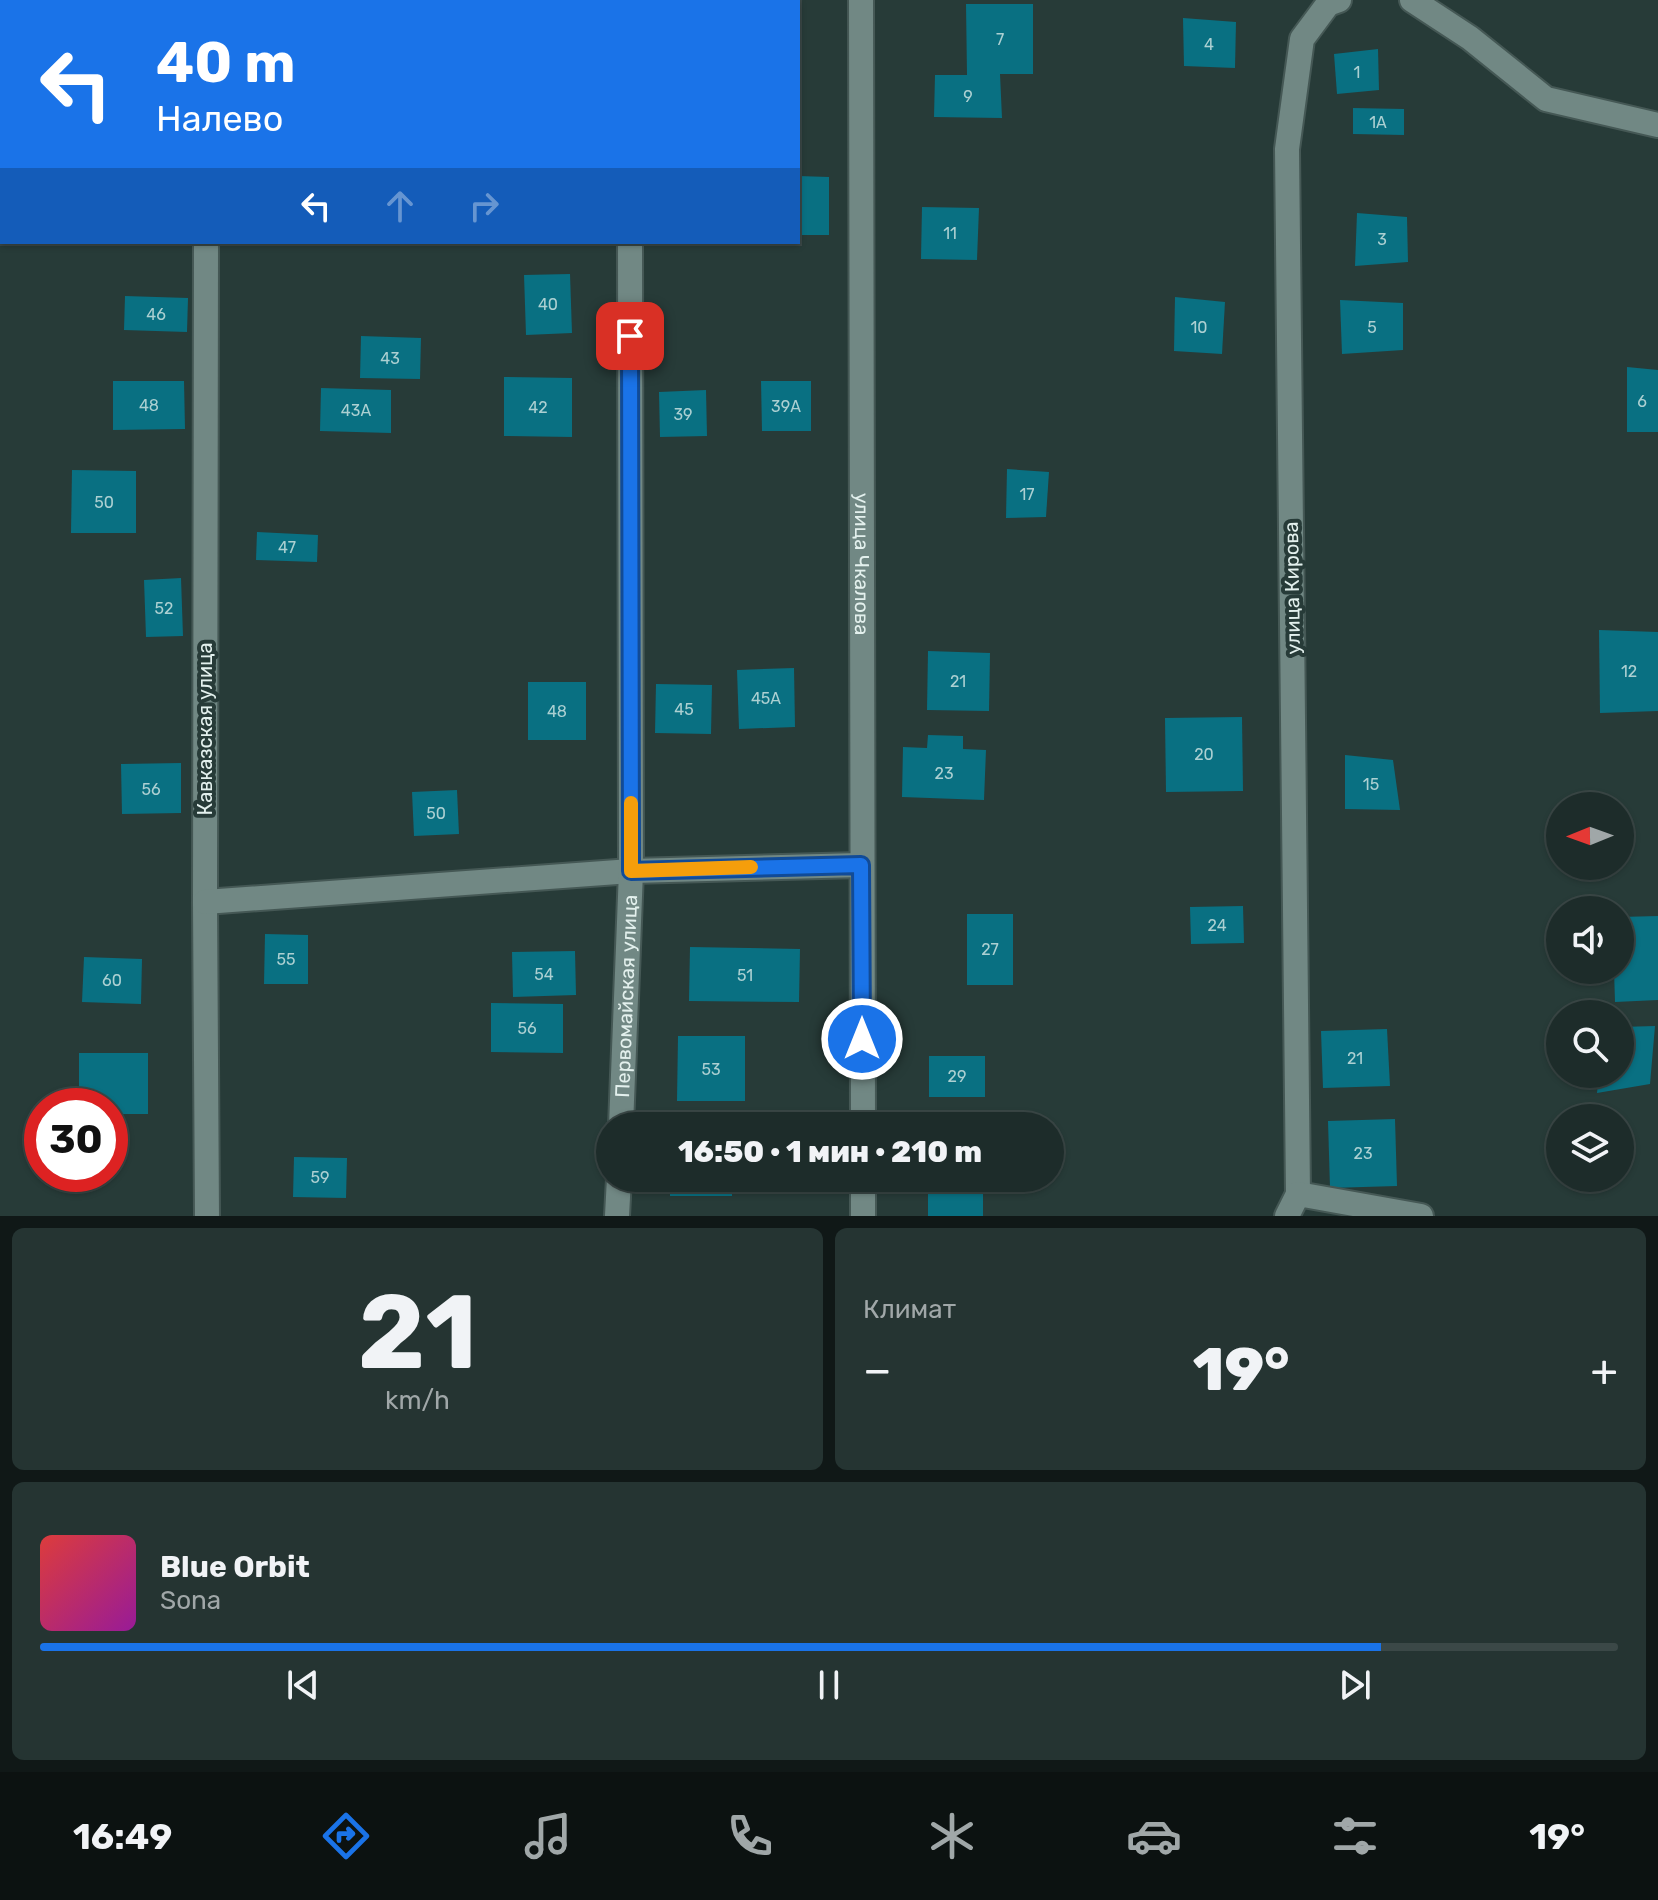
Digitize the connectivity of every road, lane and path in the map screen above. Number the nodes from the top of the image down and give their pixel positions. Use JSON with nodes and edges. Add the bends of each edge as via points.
{"nodes":[{"id":1,"x":861,"y":0,"type":"edge"},
{"id":2,"x":1339,"y":0,"type":"edge"},
{"id":3,"x":1412,"y":0,"type":"edge"},
{"id":4,"x":1658,"y":125,"type":"edge"},
{"id":5,"x":206,"y":244,"type":"edge"},
{"id":6,"x":630,"y":244,"type":"edge"},
{"id":7,"x":861,"y":865,"type":"junction"},
{"id":8,"x":631,"y":871,"type":"junction"},
{"id":9,"x":205,"y":902,"type":"junction"},
{"id":10,"x":622,"y":1112,"type":"edge"},
{"id":11,"x":863,"y":1112,"type":"edge"},
{"id":12,"x":618,"y":1192,"type":"edge"},
{"id":13,"x":863,"y":1192,"type":"edge"},
{"id":14,"x":1298,"y":1194,"type":"junction"},
{"id":15,"x":1390,"y":1213,"type":"edge"},
{"id":16,"x":207,"y":1216,"type":"edge"},
{"id":17,"x":617,"y":1216,"type":"edge"},
{"id":18,"x":863,"y":1216,"type":"edge"},
{"id":19,"x":1287,"y":1216,"type":"edge"},
{"id":20,"x":1421,"y":1216,"type":"edge"}],
"edges":[{"from":1,"to":7,"type":"street","name":"улица Чкалова"},
{"from":2,"to":14,"type":"street","name":"улица Кирова","via":[[1328,4],[1302,39],[1287,149]]},
{"from":3,"to":4,"type":"street","via":[[1546,99]]},
{"from":5,"to":9,"type":"street","name":"Кавказская улица"},
{"from":6,"to":8,"type":"street","name":"Первомайская улица"},
{"from":7,"to":8,"type":"street"},
{"from":7,"to":11,"type":"street","name":"улица Чкалова"},
{"from":8,"to":9,"type":"street"},
{"from":8,"to":10,"type":"street","name":"Первомайская улица"},
{"from":9,"to":16,"type":"street","name":"Кавказская улица"},
{"from":12,"to":17,"type":"street"},
{"from":13,"to":18,"type":"street"},
{"from":14,"to":15,"type":"street"},
{"from":14,"to":19,"type":"street"},
{"from":15,"to":20,"type":"street"}]}
